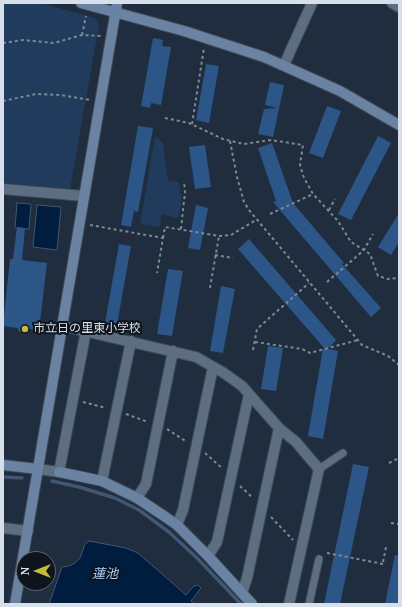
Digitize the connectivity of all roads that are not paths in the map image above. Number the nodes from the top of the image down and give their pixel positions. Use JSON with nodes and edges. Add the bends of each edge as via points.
{"nodes":[{"id":1,"x":312,"y":3,"type":"edge"},
{"id":2,"x":392,"y":3,"type":"edge"},
{"id":3,"x":84,"y":4,"type":"edge"},
{"id":4,"x":399,"y":6,"type":"edge"},
{"id":5,"x":116,"y":8,"type":"edge"},
{"id":6,"x":284,"y":65,"type":"junction"},
{"id":7,"x":399,"y":125,"type":"edge"},
{"id":8,"x":3,"y":189,"type":"edge"},
{"id":9,"x":84,"y":196,"type":"junction"},
{"id":10,"x":62,"y":326,"type":"junction"},
{"id":11,"x":86,"y":331,"type":"junction"},
{"id":12,"x":131,"y":341,"type":"junction"},
{"id":13,"x":173,"y":351,"type":"junction"},
{"id":14,"x":213,"y":367,"type":"junction"},
{"id":15,"x":249,"y":394,"type":"junction"},
{"id":16,"x":279,"y":428,"type":"junction"},
{"id":17,"x":343,"y":454,"type":"dead end"},
{"id":18,"x":3,"y":465,"type":"edge"},
{"id":19,"x":38,"y":469,"type":"junction"},
{"id":20,"x":319,"y":469,"type":"junction"},
{"id":21,"x":59,"y":472,"type":"junction"},
{"id":22,"x":102,"y":481,"type":"junction"},
{"id":23,"x":137,"y":498,"type":"junction"},
{"id":24,"x":177,"y":525,"type":"junction"},
{"id":25,"x":3,"y":528,"type":"edge"},
{"id":26,"x":28,"y":531,"type":"junction"},
{"id":27,"x":208,"y":556,"type":"junction"},
{"id":28,"x":320,"y":556,"type":"road end"},
{"id":29,"x":242,"y":593,"type":"junction"},
{"id":30,"x":15,"y":604,"type":"edge"},
{"id":31,"x":252,"y":604,"type":"edge"},
{"id":32,"x":289,"y":604,"type":"edge"},
{"id":33,"x":309,"y":604,"type":"edge"}],
"edges":[{"from":1,"to":6,"type":"street"},
{"from":2,"to":4,"type":"street"},
{"from":3,"to":5,"type":"street"},
{"from":5,"to":6,"type":"street"},
{"from":5,"to":9,"type":"street"},
{"from":6,"to":7,"type":"street","via":[[340,91]]},
{"from":8,"to":9,"type":"street"},
{"from":9,"to":10,"type":"street"},
{"from":10,"to":11,"type":"street"},
{"from":10,"to":19,"type":"street"},
{"from":11,"to":12,"type":"street"},
{"from":11,"to":21,"type":"street"},
{"from":12,"to":13,"type":"street"},
{"from":12,"to":22,"type":"street"},
{"from":13,"to":14,"type":"street","via":[[196,357]]},
{"from":13,"to":23,"type":"street","via":[[146,484]]},
{"from":14,"to":15,"type":"street","via":[[242,386]]},
{"from":14,"to":24,"type":"street","via":[[183,510]]},
{"from":15,"to":16,"type":"street"},
{"from":15,"to":27,"type":"street","via":[[217,542]]},
{"from":16,"to":20,"type":"street","via":[[296,442]]},
{"from":16,"to":29,"type":"street"},
{"from":17,"to":20,"type":"lane"},
{"from":18,"to":19,"type":"street"},
{"from":19,"to":21,"type":"street"},
{"from":19,"to":26,"type":"street"},
{"from":20,"to":32,"type":"street"},
{"from":21,"to":22,"type":"street"},
{"from":22,"to":23,"type":"street"},
{"from":23,"to":24,"type":"street"},
{"from":24,"to":27,"type":"street"},
{"from":25,"to":26,"type":"street"},
{"from":26,"to":30,"type":"street"},
{"from":27,"to":29,"type":"street"},
{"from":28,"to":33,"type":"lane"},
{"from":29,"to":31,"type":"street"}]}
